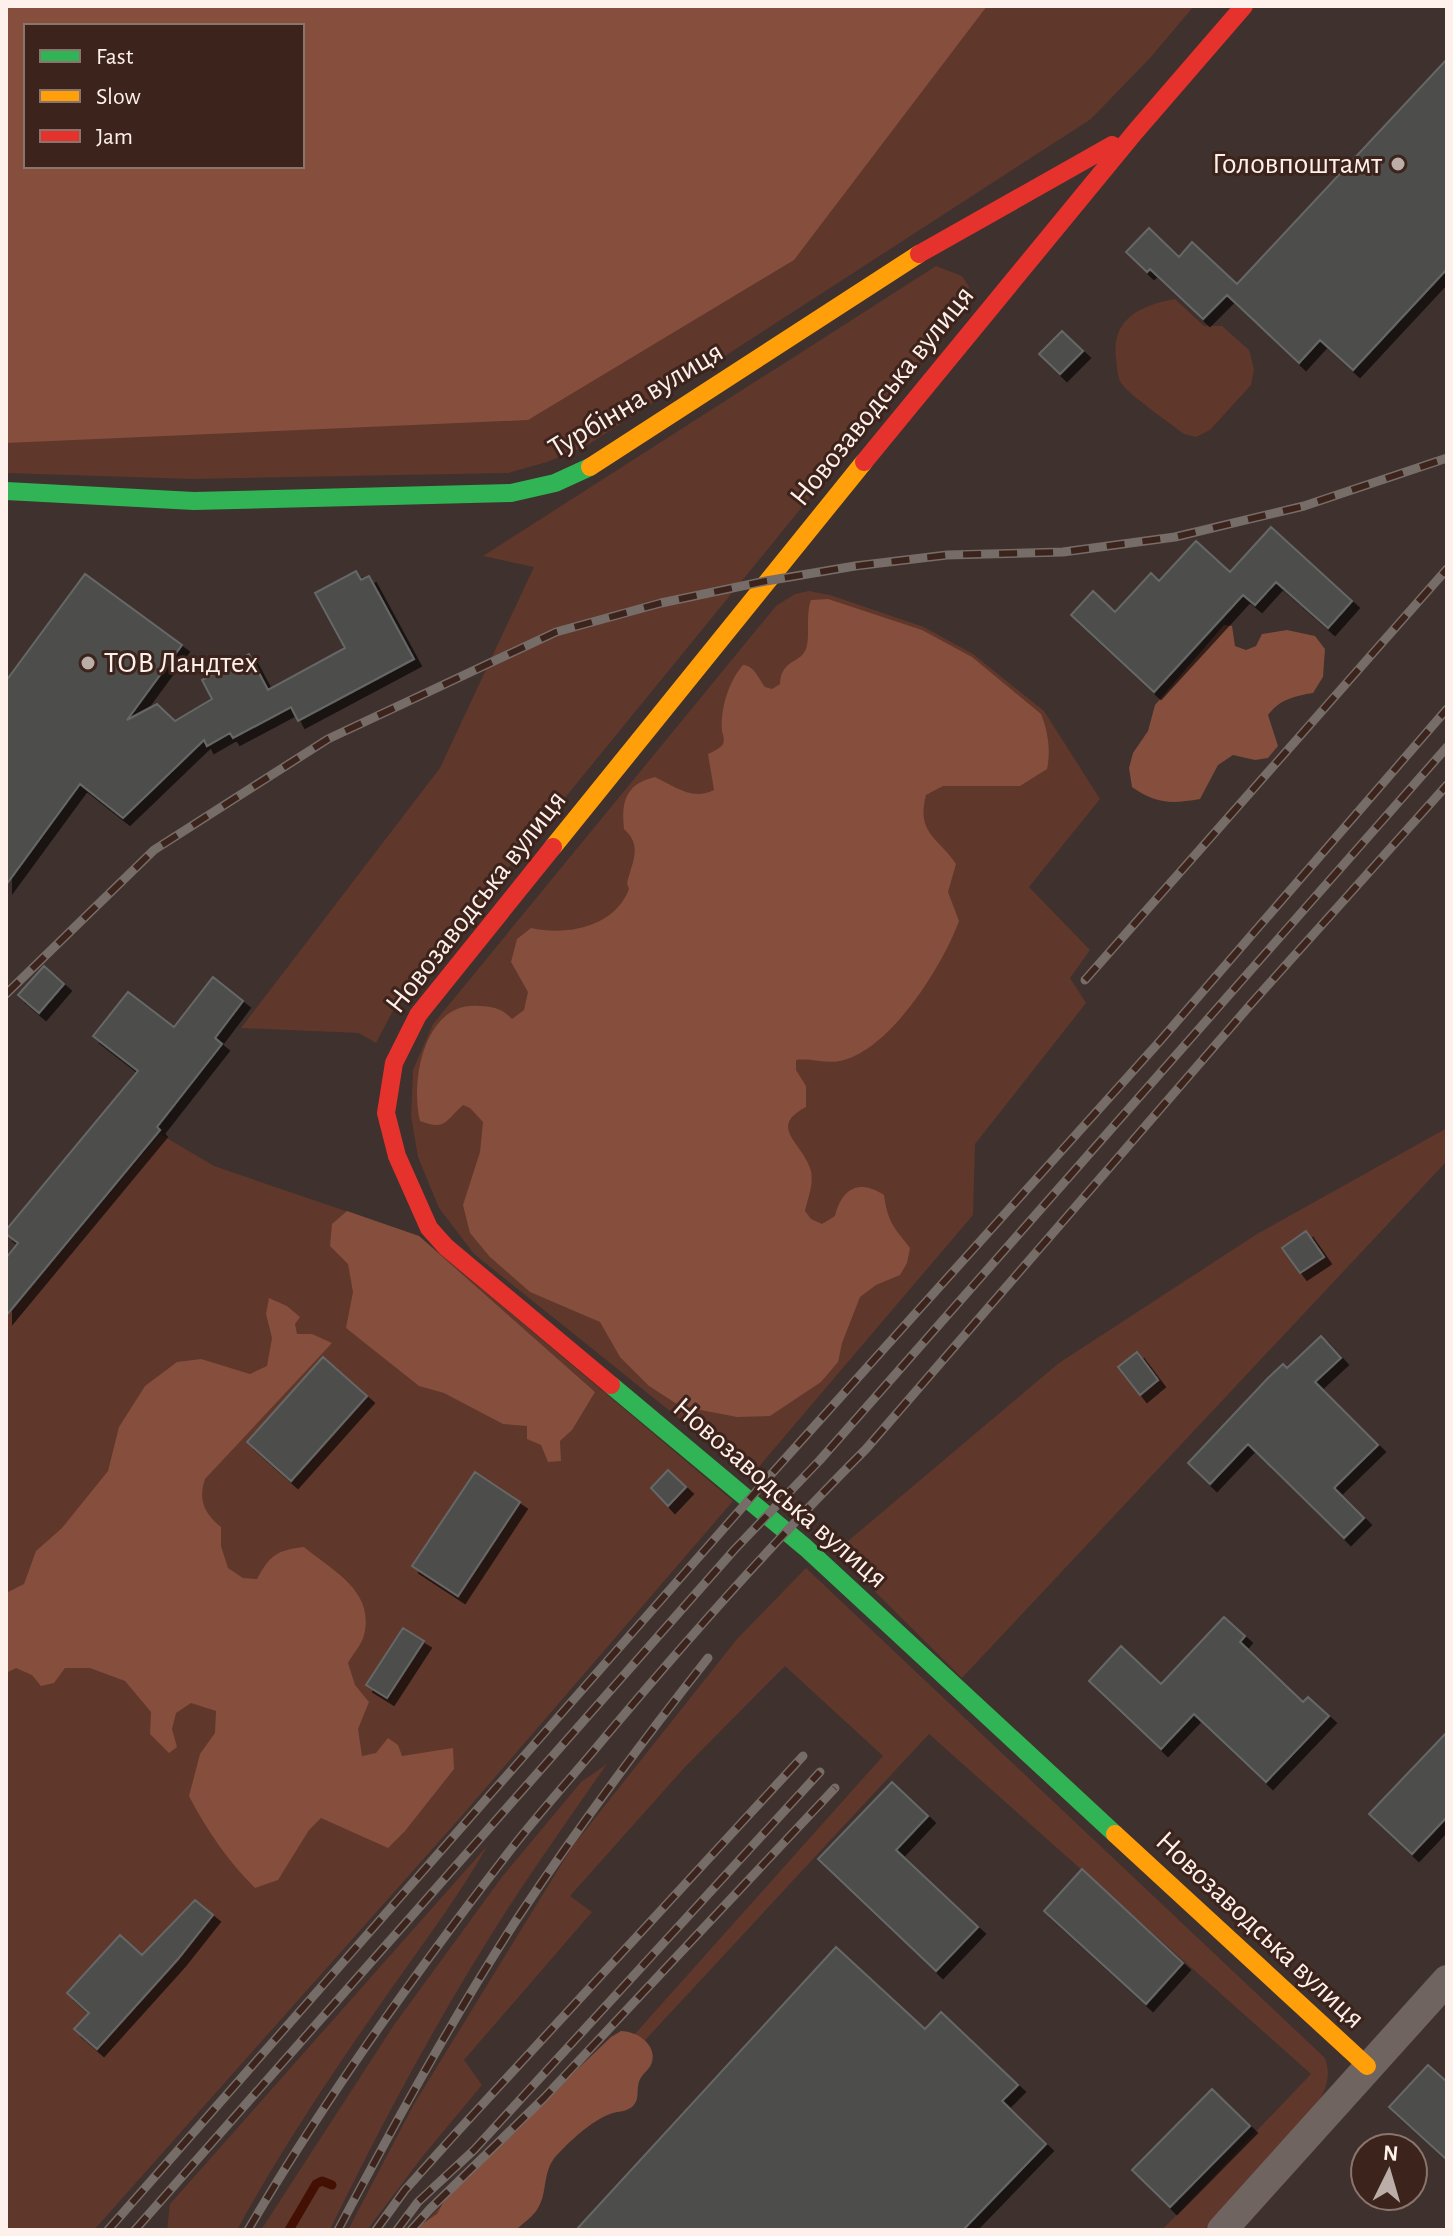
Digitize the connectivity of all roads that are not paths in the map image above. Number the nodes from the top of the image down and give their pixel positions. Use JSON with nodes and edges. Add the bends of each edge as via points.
{"nodes":[{"id":1,"x":1244,"y":6,"type":"edge"},
{"id":2,"x":1135,"y":132,"type":"junction"},
{"id":3,"x":6,"y":491,"type":"edge"},
{"id":4,"x":1447,"y":1980,"type":"edge"},
{"id":5,"x":1367,"y":2066,"type":"junction"},
{"id":6,"x":1222,"y":2230,"type":"edge"}],
"edges":[{"from":1,"to":2,"type":"street","name":"Новозаводська вулиця"},
{"from":2,"to":3,"type":"street","name":"Турбінна вулиця","via":[[914,257],[594,465],[555,483],[511,493],[194,501]]},
{"from":2,"to":5,"type":"street","name":"Новозаводська вулиця","via":[[418,1015],[394,1063],[386,1113],[414,1198],[446,1247],[806,1548]]},
{"from":4,"to":5,"type":"street"},
{"from":5,"to":6,"type":"street"}]}
